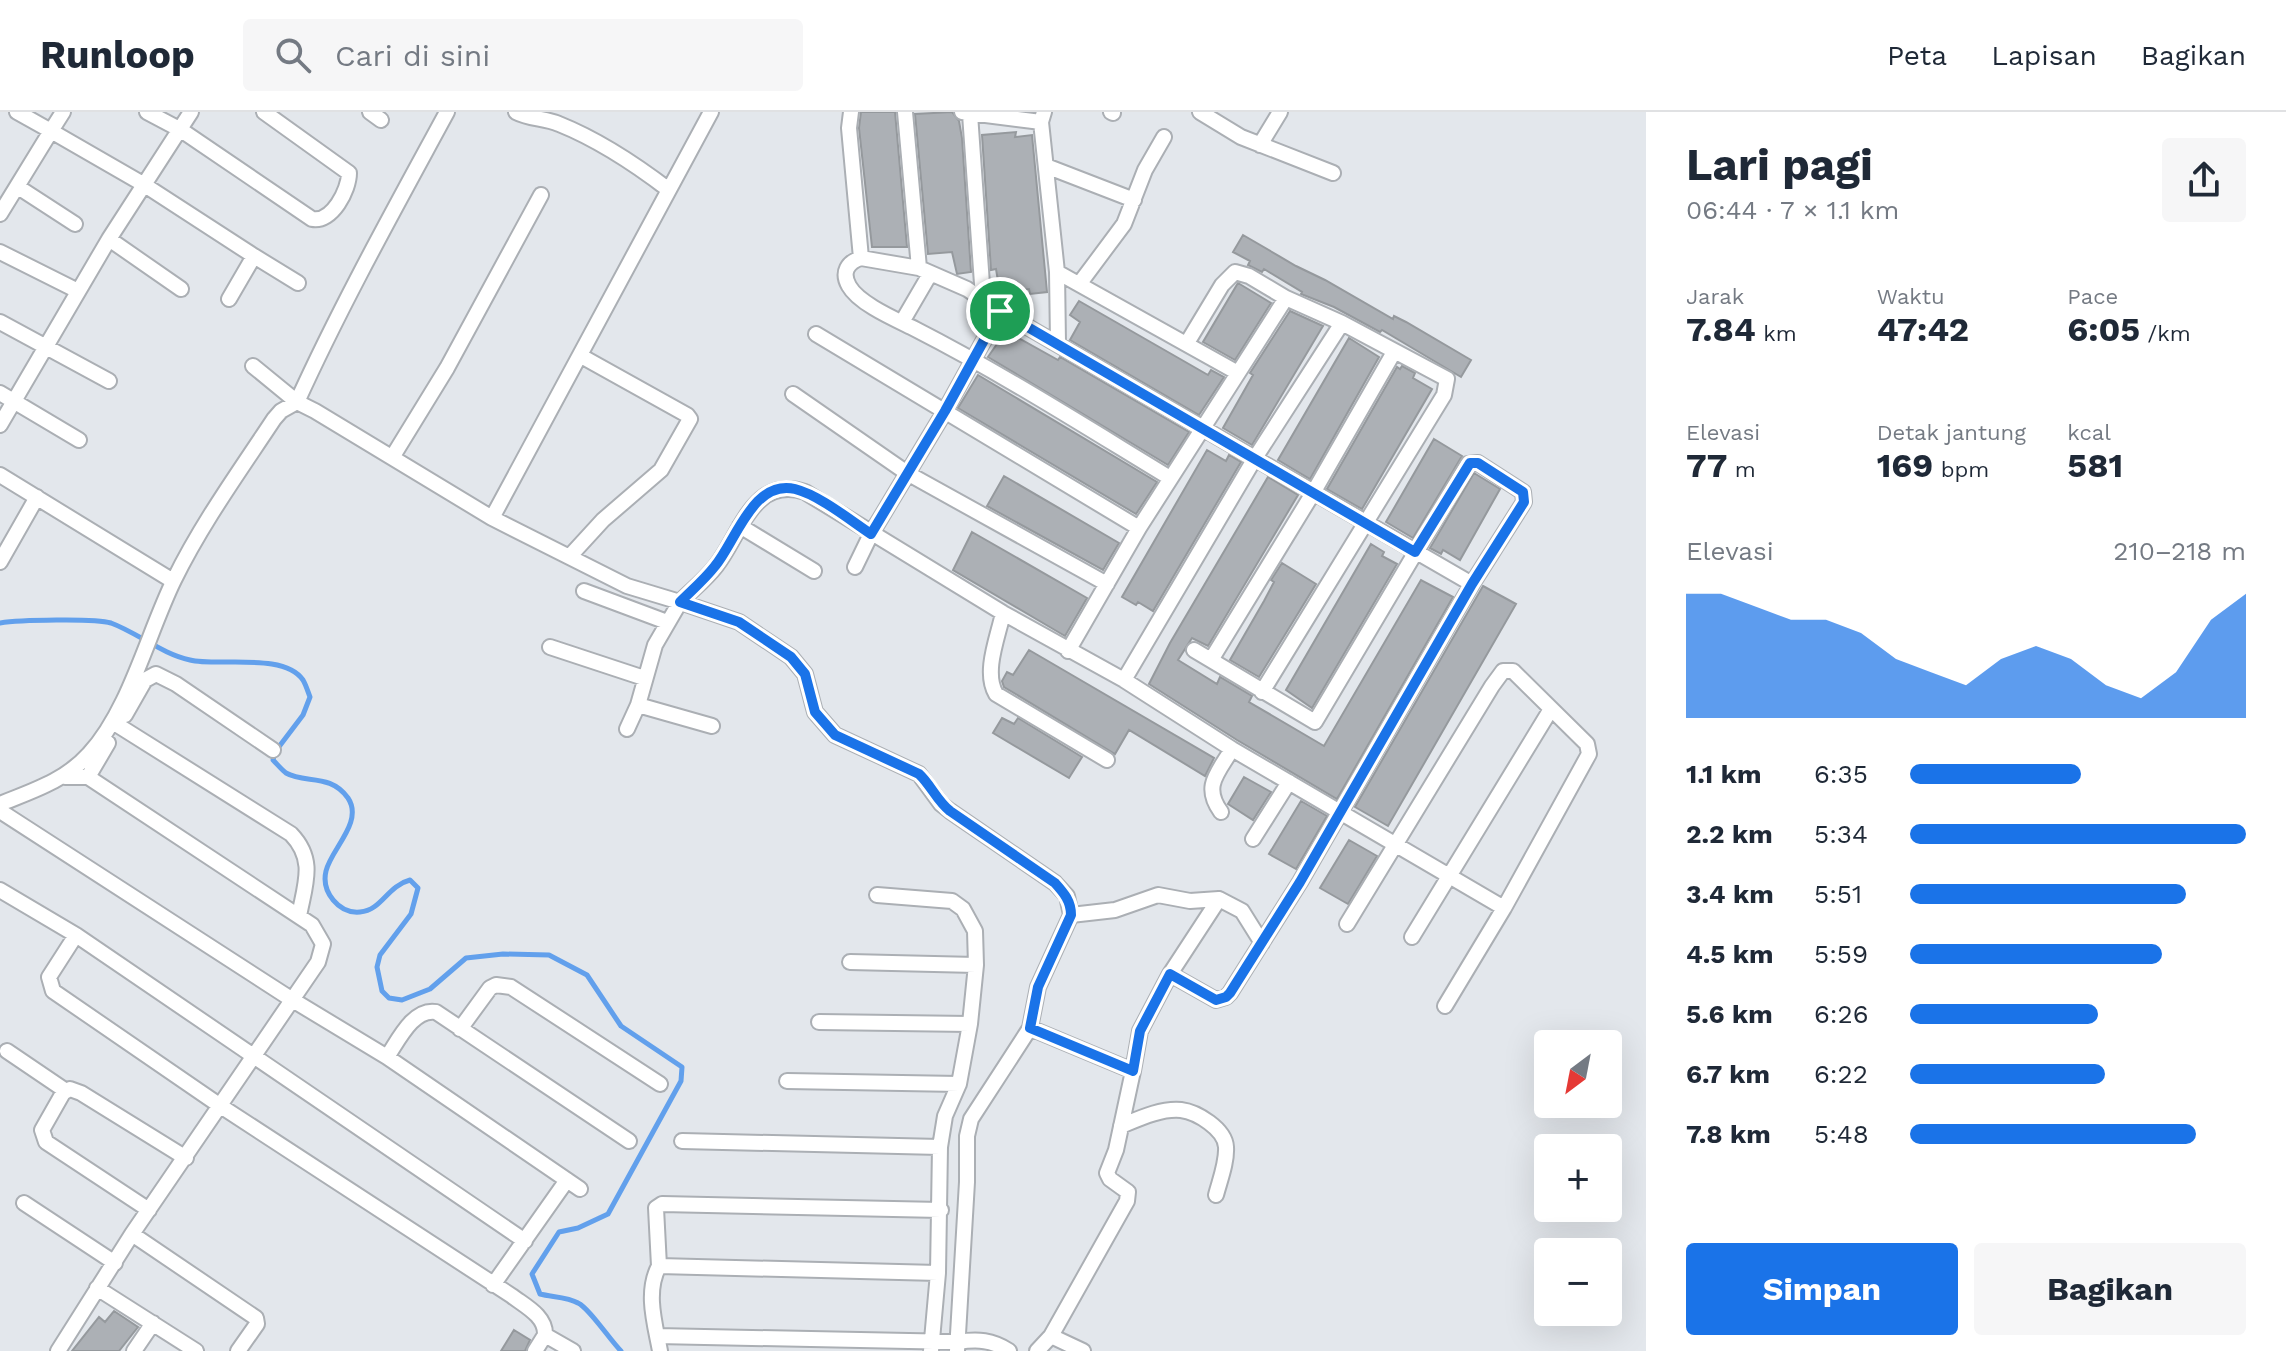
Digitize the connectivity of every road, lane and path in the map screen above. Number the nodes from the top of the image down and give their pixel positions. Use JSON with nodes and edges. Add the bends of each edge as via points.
{"nodes":[{"id":1,"x":17,"y":112,"type":"edge"},
{"id":2,"x":63,"y":112,"type":"edge"},
{"id":3,"x":147,"y":112,"type":"edge"},
{"id":4,"x":191,"y":112,"type":"edge"},
{"id":5,"x":447,"y":112,"type":"edge"},
{"id":6,"x":516,"y":112,"type":"edge"},
{"id":7,"x":711,"y":112,"type":"edge"},
{"id":8,"x":851,"y":112,"type":"edge"},
{"id":9,"x":905,"y":112,"type":"edge"},
{"id":10,"x":1200,"y":112,"type":"edge"},
{"id":11,"x":1280,"y":112,"type":"edge"},
{"id":12,"x":965,"y":113,"type":"edge"},
{"id":13,"x":274,"y":115,"type":"edge"},
{"id":14,"x":1043,"y":117,"type":"edge"},
{"id":15,"x":181,"y":130,"type":"junction"},
{"id":16,"x":51,"y":131,"type":"junction"},
{"id":17,"x":1164,"y":137,"type":"dead end"},
{"id":18,"x":1260,"y":145,"type":"junction"},
{"id":19,"x":1046,"y":166,"type":"junction"},
{"id":20,"x":1333,"y":173,"type":"dead end"},
{"id":21,"x":143,"y":184,"type":"junction"},
{"id":22,"x":18,"y":187,"type":"junction"},
{"id":23,"x":669,"y":190,"type":"junction"},
{"id":24,"x":541,"y":195,"type":"dead end"},
{"id":25,"x":1134,"y":200,"type":"junction"},
{"id":26,"x":0,"y":214,"type":"edge"},
{"id":27,"x":75,"y":224,"type":"dead end"},
{"id":28,"x":109,"y":239,"type":"junction"},
{"id":29,"x":0,"y":252,"type":"edge"},
{"id":30,"x":254,"y":256,"type":"junction"},
{"id":31,"x":861,"y":258,"type":"junction"},
{"id":32,"x":924,"y":271,"type":"junction"},
{"id":33,"x":1057,"y":272,"type":"junction"},
{"id":34,"x":298,"y":283,"type":"dead end"},
{"id":35,"x":1080,"y":283,"type":"junction"},
{"id":36,"x":181,"y":289,"type":"dead end"},
{"id":37,"x":78,"y":291,"type":"junction"},
{"id":38,"x":983,"y":298,"type":"junction"},
{"id":39,"x":1286,"y":298,"type":"junction"},
{"id":40,"x":229,"y":299,"type":"dead end"},
{"id":41,"x":1000,"y":311,"type":"junction"},
{"id":42,"x":0,"y":322,"type":"edge"},
{"id":43,"x":902,"y":322,"type":"junction"},
{"id":44,"x":1342,"y":323,"type":"junction"},
{"id":45,"x":816,"y":334,"type":"dead end"},
{"id":46,"x":1058,"y":343,"type":"junction"},
{"id":47,"x":1187,"y":343,"type":"junction"},
{"id":48,"x":47,"y":349,"type":"junction"},
{"id":49,"x":1394,"y":352,"type":"junction"},
{"id":50,"x":581,"y":356,"type":"junction"},
{"id":51,"x":974,"y":359,"type":"junction"},
{"id":52,"x":253,"y":366,"type":"dead end"},
{"id":53,"x":1238,"y":373,"type":"junction"},
{"id":54,"x":109,"y":381,"type":"dead end"},
{"id":55,"x":0,"y":393,"type":"edge"},
{"id":56,"x":793,"y":394,"type":"dead end"},
{"id":57,"x":14,"y":402,"type":"junction"},
{"id":58,"x":297,"y":402,"type":"junction"},
{"id":59,"x":945,"y":411,"type":"junction"},
{"id":60,"x":0,"y":425,"type":"edge"},
{"id":61,"x":1203,"y":428,"type":"junction"},
{"id":62,"x":79,"y":440,"type":"dead end"},
{"id":63,"x":393,"y":456,"type":"junction"},
{"id":64,"x":1255,"y":458,"type":"junction"},
{"id":65,"x":907,"y":473,"type":"junction"},
{"id":66,"x":0,"y":475,"type":"edge"},
{"id":67,"x":1170,"y":478,"type":"junction"},
{"id":68,"x":1313,"y":493,"type":"junction"},
{"id":69,"x":37,"y":497,"type":"junction"},
{"id":70,"x":492,"y":518,"type":"junction"},
{"id":71,"x":1368,"y":523,"type":"junction"},
{"id":72,"x":740,"y":526,"type":"junction"},
{"id":73,"x":1139,"y":528,"type":"junction"},
{"id":74,"x":871,"y":534,"type":"junction"},
{"id":75,"x":1415,"y":552,"type":"junction"},
{"id":76,"x":570,"y":556,"type":"junction"},
{"id":77,"x":0,"y":562,"type":"edge"},
{"id":78,"x":855,"y":567,"type":"dead end"},
{"id":79,"x":814,"y":571,"type":"dead end"},
{"id":80,"x":173,"y":581,"type":"junction"},
{"id":81,"x":1107,"y":584,"type":"junction"},
{"id":82,"x":1472,"y":584,"type":"junction"},
{"id":83,"x":584,"y":591,"type":"dead end"},
{"id":84,"x":680,"y":602,"type":"junction"},
{"id":85,"x":1003,"y":613,"type":"junction"},
{"id":86,"x":667,"y":622,"type":"junction"},
{"id":87,"x":550,"y":647,"type":"dead end"},
{"id":88,"x":1194,"y":650,"type":"dead end"},
{"id":89,"x":1068,"y":651,"type":"junction"},
{"id":90,"x":1211,"y":660,"type":"junction"},
{"id":91,"x":644,"y":678,"type":"junction"},
{"id":92,"x":1124,"y":680,"type":"junction"},
{"id":93,"x":1262,"y":692,"type":"junction"},
{"id":94,"x":638,"y":705,"type":"junction"},
{"id":95,"x":1551,"y":709,"type":"junction"},
{"id":96,"x":119,"y":726,"type":"junction"},
{"id":97,"x":712,"y":726,"type":"dead end"},
{"id":98,"x":627,"y":729,"type":"dead end"},
{"id":99,"x":1232,"y":749,"type":"junction"},
{"id":100,"x":273,"y":750,"type":"dead end"},
{"id":101,"x":1107,"y":760,"type":"dead end"},
{"id":102,"x":65,"y":777,"type":"junction"},
{"id":103,"x":88,"y":777,"type":"junction"},
{"id":104,"x":1289,"y":782,"type":"junction"},
{"id":105,"x":0,"y":804,"type":"edge"},
{"id":106,"x":0,"y":811,"type":"edge"},
{"id":107,"x":1340,"y":811,"type":"junction"},
{"id":108,"x":1221,"y":812,"type":"dead end"},
{"id":109,"x":1253,"y":839,"type":"dead end"},
{"id":110,"x":1394,"y":846,"type":"junction"},
{"id":111,"x":1449,"y":878,"type":"junction"},
{"id":112,"x":0,"y":890,"type":"edge"},
{"id":113,"x":877,"y":895,"type":"dead end"},
{"id":114,"x":1219,"y":899,"type":"junction"},
{"id":115,"x":1504,"y":908,"type":"junction"},
{"id":116,"x":1071,"y":915,"type":"junction"},
{"id":117,"x":299,"y":916,"type":"junction"},
{"id":118,"x":1347,"y":924,"type":"dead end"},
{"id":119,"x":76,"y":935,"type":"junction"},
{"id":120,"x":1412,"y":937,"type":"dead end"},
{"id":121,"x":1262,"y":943,"type":"junction"},
{"id":122,"x":850,"y":962,"type":"dead end"},
{"id":123,"x":976,"y":965,"type":"junction"},
{"id":124,"x":1170,"y":974,"type":"junction"},
{"id":125,"x":291,"y":999,"type":"junction"},
{"id":126,"x":1445,"y":1006,"type":"dead end"},
{"id":127,"x":819,"y":1022,"type":"dead end"},
{"id":128,"x":970,"y":1024,"type":"junction"},
{"id":129,"x":1030,"y":1028,"type":"junction"},
{"id":130,"x":460,"y":1029,"type":"junction"},
{"id":131,"x":7,"y":1051,"type":"dead end"},
{"id":132,"x":253,"y":1057,"type":"junction"},
{"id":133,"x":387,"y":1057,"type":"junction"},
{"id":134,"x":1133,"y":1071,"type":"junction"},
{"id":135,"x":787,"y":1081,"type":"dead end"},
{"id":136,"x":660,"y":1084,"type":"dead end"},
{"id":137,"x":959,"y":1084,"type":"junction"},
{"id":138,"x":66,"y":1091,"type":"junction"},
{"id":139,"x":219,"y":1105,"type":"junction"},
{"id":140,"x":1121,"y":1126,"type":"junction"},
{"id":141,"x":629,"y":1141,"type":"dead end"},
{"id":142,"x":682,"y":1141,"type":"dead end"},
{"id":143,"x":940,"y":1147,"type":"junction"},
{"id":144,"x":186,"y":1158,"type":"junction"},
{"id":145,"x":1216,"y":1195,"type":"dead end"},
{"id":146,"x":24,"y":1203,"type":"dead end"},
{"id":147,"x":149,"y":1210,"type":"junction"},
{"id":148,"x":941,"y":1210,"type":"junction"},
{"id":149,"x":132,"y":1234,"type":"junction"},
{"id":150,"x":525,"y":1241,"type":"junction"},
{"id":151,"x":115,"y":1263,"type":"junction"},
{"id":152,"x":659,"y":1266,"type":"junction"},
{"id":153,"x":938,"y":1273,"type":"junction"},
{"id":154,"x":493,"y":1285,"type":"junction"},
{"id":155,"x":97,"y":1288,"type":"junction"},
{"id":156,"x":153,"y":1323,"type":"junction"},
{"id":157,"x":545,"y":1335,"type":"junction"},
{"id":158,"x":1051,"y":1336,"type":"junction"},
{"id":159,"x":659,"y":1344,"type":"edge"},
{"id":160,"x":931,"y":1346,"type":"edge"},
{"id":161,"x":957,"y":1347,"type":"edge"},
{"id":162,"x":58,"y":1351,"type":"edge"},
{"id":163,"x":134,"y":1351,"type":"edge"},
{"id":164,"x":196,"y":1351,"type":"edge"},
{"id":165,"x":238,"y":1351,"type":"edge"},
{"id":166,"x":535,"y":1351,"type":"edge"},
{"id":167,"x":573,"y":1351,"type":"edge"},
{"id":168,"x":1009,"y":1351,"type":"edge"},
{"id":169,"x":1037,"y":1351,"type":"edge"},
{"id":170,"x":1083,"y":1351,"type":"edge"}],
"edges":[{"from":1,"to":16,"type":"street"},
{"from":2,"to":16,"type":"street"},
{"from":3,"to":15,"type":"street"},
{"from":4,"to":15,"type":"street"},
{"from":5,"to":58,"type":"street","via":[[360,271]]},
{"from":6,"to":23,"type":"street","via":[[576,132]]},
{"from":7,"to":23,"type":"street"},
{"from":8,"to":31,"type":"street"},
{"from":9,"to":32,"type":"street"},
{"from":10,"to":18,"type":"street"},
{"from":11,"to":18,"type":"street"},
{"from":12,"to":14,"type":"street"},
{"from":12,"to":38,"type":"street"},
{"from":13,"to":15,"type":"street","via":[[349,173],[346,189],[322,220],[312,219]]},
{"from":14,"to":19,"type":"street"},
{"from":15,"to":21,"type":"street"},
{"from":16,"to":21,"type":"street"},
{"from":16,"to":22,"type":"street"},
{"from":17,"to":25,"type":"street"},
{"from":18,"to":20,"type":"street"},
{"from":19,"to":25,"type":"street"},
{"from":19,"to":33,"type":"street"},
{"from":21,"to":28,"type":"street"},
{"from":21,"to":30,"type":"street"},
{"from":22,"to":26,"type":"street"},
{"from":22,"to":27,"type":"street"},
{"from":23,"to":50,"type":"street"},
{"from":24,"to":63,"type":"street"},
{"from":25,"to":35,"type":"street","via":[[1124,224]]},
{"from":28,"to":36,"type":"street"},
{"from":28,"to":37,"type":"street"},
{"from":29,"to":37,"type":"street"},
{"from":30,"to":34,"type":"street"},
{"from":30,"to":40,"type":"street"},
{"from":31,"to":32,"type":"street"},
{"from":31,"to":43,"type":"street","via":[[846,268],[850,288]]},
{"from":32,"to":38,"type":"street"},
{"from":32,"to":43,"type":"street"},
{"from":33,"to":35,"type":"street"},
{"from":33,"to":46,"type":"street"},
{"from":35,"to":47,"type":"street"},
{"from":37,"to":48,"type":"street"},
{"from":38,"to":41,"type":"street"},
{"from":39,"to":44,"type":"street"},
{"from":39,"to":47,"type":"street","via":[[1235,272]]},
{"from":39,"to":53,"type":"street"},
{"from":41,"to":46,"type":"street"},
{"from":41,"to":51,"type":"street"},
{"from":42,"to":48,"type":"street"},
{"from":43,"to":51,"type":"street"},
{"from":44,"to":49,"type":"street"},
{"from":44,"to":64,"type":"street"},
{"from":45,"to":59,"type":"street"},
{"from":46,"to":61,"type":"street"},
{"from":47,"to":53,"type":"street"},
{"from":48,"to":54,"type":"street"},
{"from":48,"to":57,"type":"street"},
{"from":49,"to":68,"type":"street"},
{"from":49,"to":71,"type":"street","via":[[1442,375],[1447,391]]},
{"from":50,"to":70,"type":"street"},
{"from":50,"to":76,"type":"street","via":[[690,419],[661,470]]},
{"from":51,"to":59,"type":"street"},
{"from":51,"to":67,"type":"street"},
{"from":52,"to":58,"type":"street"},
{"from":53,"to":61,"type":"street"},
{"from":55,"to":57,"type":"street"},
{"from":56,"to":65,"type":"street"},
{"from":57,"to":60,"type":"street"},
{"from":57,"to":62,"type":"street"},
{"from":58,"to":63,"type":"street"},
{"from":58,"to":80,"type":"street","via":[[274,419]]},
{"from":59,"to":65,"type":"street"},
{"from":59,"to":73,"type":"street"},
{"from":61,"to":64,"type":"street"},
{"from":61,"to":67,"type":"street"},
{"from":63,"to":70,"type":"street"},
{"from":64,"to":68,"type":"street"},
{"from":64,"to":92,"type":"street"},
{"from":65,"to":74,"type":"street"},
{"from":65,"to":81,"type":"street"},
{"from":66,"to":69,"type":"street"},
{"from":67,"to":73,"type":"street"},
{"from":68,"to":71,"type":"street"},
{"from":68,"to":90,"type":"street"},
{"from":69,"to":77,"type":"street"},
{"from":69,"to":80,"type":"street"},
{"from":70,"to":76,"type":"street"},
{"from":71,"to":75,"type":"street"},
{"from":71,"to":93,"type":"street"},
{"from":72,"to":74,"type":"street","via":[[769,492],[792,488]]},
{"from":72,"to":79,"type":"street"},
{"from":72,"to":84,"type":"street","via":[[717,565]]},
{"from":73,"to":81,"type":"street"},
{"from":74,"to":78,"type":"street"},
{"from":74,"to":85,"type":"street"},
{"from":75,"to":82,"type":"street"},
{"from":75,"to":82,"type":"street","via":[[1468,464],[1478,463],[1525,496]]},
{"from":75,"to":93,"type":"street","via":[[1322,726]]},
{"from":76,"to":84,"type":"street","via":[[627,586]]},
{"from":80,"to":102,"type":"street","via":[[117,715]]},
{"from":81,"to":89,"type":"street"},
{"from":82,"to":107,"type":"street"},
{"from":83,"to":86,"type":"street"},
{"from":84,"to":86,"type":"street"},
{"from":84,"to":116,"type":"street","via":[[739,622],[791,657],[805,674],[815,712],[835,735],[919,774],[941,804],[1055,883],[1067,896]]},
{"from":85,"to":89,"type":"street"},
{"from":85,"to":101,"type":"street","via":[[990,672],[996,694]]},
{"from":86,"to":91,"type":"street"},
{"from":87,"to":91,"type":"street"},
{"from":88,"to":90,"type":"street"},
{"from":89,"to":92,"type":"street"},
{"from":90,"to":93,"type":"street"},
{"from":91,"to":94,"type":"street"},
{"from":92,"to":99,"type":"street"},
{"from":94,"to":97,"type":"street"},
{"from":94,"to":98,"type":"street"},
{"from":95,"to":110,"type":"street","via":[[1517,674],[1503,671]]},
{"from":95,"to":111,"type":"street"},
{"from":95,"to":115,"type":"street","via":[[1587,744],[1589,754]]},
{"from":96,"to":100,"type":"street","via":[[145,680],[156,674]]},
{"from":96,"to":103,"type":"street"},
{"from":96,"to":117,"type":"street","via":[[298,841],[307,861]]},
{"from":99,"to":104,"type":"street"},
{"from":99,"to":108,"type":"street","via":[[1211,788]]},
{"from":102,"to":103,"type":"street"},
{"from":102,"to":105,"type":"street"},
{"from":103,"to":117,"type":"street"},
{"from":104,"to":107,"type":"street"},
{"from":104,"to":109,"type":"street"},
{"from":106,"to":125,"type":"street"},
{"from":107,"to":110,"type":"street"},
{"from":107,"to":121,"type":"street"},
{"from":110,"to":111,"type":"street"},
{"from":110,"to":118,"type":"street"},
{"from":111,"to":115,"type":"street"},
{"from":111,"to":120,"type":"street"},
{"from":112,"to":119,"type":"street"},
{"from":113,"to":123,"type":"street","via":[[952,901],[975,931]]},
{"from":114,"to":116,"type":"street","via":[[1158,895],[1115,910]]},
{"from":114,"to":121,"type":"street","via":[[1242,911]]},
{"from":114,"to":124,"type":"street"},
{"from":115,"to":126,"type":"street"},
{"from":116,"to":129,"type":"street","via":[[1038,987]]},
{"from":117,"to":125,"type":"street","via":[[312,925],[323,944],[318,962]]},
{"from":119,"to":132,"type":"street"},
{"from":119,"to":139,"type":"street","via":[[49,977],[53,991]]},
{"from":121,"to":124,"type":"street","via":[[1222,999]]},
{"from":122,"to":123,"type":"street"},
{"from":123,"to":128,"type":"street"},
{"from":124,"to":134,"type":"street","via":[[1140,1031]]},
{"from":125,"to":132,"type":"street"},
{"from":125,"to":133,"type":"street"},
{"from":127,"to":128,"type":"street"},
{"from":128,"to":137,"type":"street"},
{"from":129,"to":134,"type":"street"},
{"from":129,"to":161,"type":"street","via":[[971,1119]]},
{"from":130,"to":133,"type":"street","via":[[436,1012],[425,1011]]},
{"from":130,"to":136,"type":"street","via":[[490,988],[511,987]]},
{"from":130,"to":141,"type":"street"},
{"from":131,"to":138,"type":"street"},
{"from":132,"to":139,"type":"street"},
{"from":132,"to":150,"type":"street"},
{"from":133,"to":150,"type":"street","via":[[574,1185]]},
{"from":134,"to":140,"type":"street"},
{"from":135,"to":137,"type":"street"},
{"from":137,"to":143,"type":"street","via":[[945,1116]]},
{"from":138,"to":144,"type":"street","via":[[81,1093]]},
{"from":138,"to":147,"type":"street","via":[[42,1130],[46,1142]]},
{"from":139,"to":144,"type":"street"},
{"from":139,"to":154,"type":"street"},
{"from":140,"to":145,"type":"street","via":[[1181,1110],[1209,1122],[1223,1133],[1226,1146]]},
{"from":140,"to":158,"type":"street","via":[[1107,1173],[1128,1192],[1127,1201]]},
{"from":142,"to":143,"type":"street"},
{"from":143,"to":148,"type":"street"},
{"from":144,"to":147,"type":"street"},
{"from":146,"to":151,"type":"street"},
{"from":147,"to":149,"type":"street"},
{"from":148,"to":152,"type":"street","via":[[662,1204],[656,1208]]},
{"from":148,"to":153,"type":"street"},
{"from":149,"to":151,"type":"street"},
{"from":149,"to":165,"type":"street","via":[[256,1318]]},
{"from":150,"to":154,"type":"street"},
{"from":151,"to":155,"type":"street"},
{"from":152,"to":153,"type":"street"},
{"from":152,"to":159,"type":"street","via":[[652,1279],[653,1326]]},
{"from":153,"to":160,"type":"street"},
{"from":154,"to":157,"type":"street","via":[[540,1317]]},
{"from":155,"to":156,"type":"street"},
{"from":155,"to":162,"type":"street"},
{"from":156,"to":163,"type":"street"},
{"from":156,"to":164,"type":"street"},
{"from":157,"to":166,"type":"street"},
{"from":157,"to":167,"type":"street"},
{"from":158,"to":169,"type":"street"},
{"from":158,"to":170,"type":"street"},
{"from":159,"to":160,"type":"street"},
{"from":160,"to":161,"type":"street"},
{"from":161,"to":168,"type":"street","via":[[993,1342]]}]}
